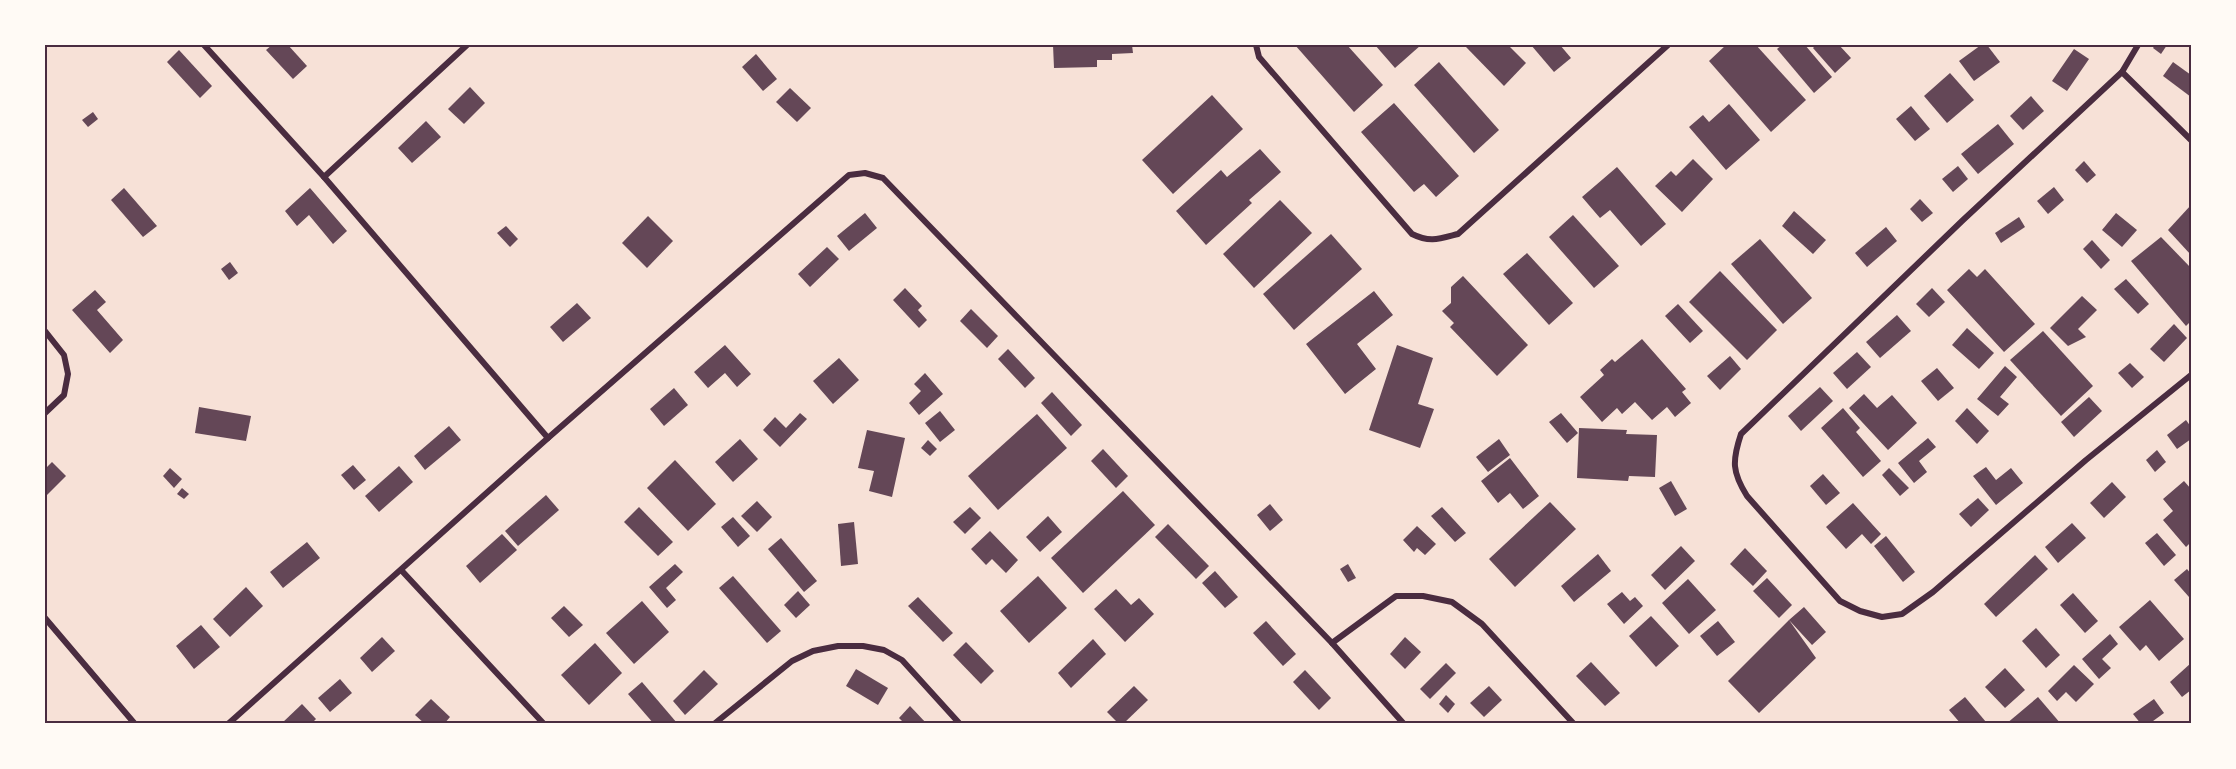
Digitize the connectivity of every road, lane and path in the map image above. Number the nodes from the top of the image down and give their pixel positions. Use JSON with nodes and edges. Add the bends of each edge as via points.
{"nodes":[{"id":1,"x":204,"y":45,"type":"edge"},
{"id":2,"x":467,"y":45,"type":"edge"},
{"id":3,"x":1256,"y":45,"type":"edge"},
{"id":4,"x":1668,"y":45,"type":"edge"},
{"id":5,"x":2138,"y":45,"type":"edge"},
{"id":6,"x":2122,"y":72,"type":"junction"},
{"id":7,"x":2191,"y":140,"type":"edge"},
{"id":8,"x":324,"y":177,"type":"junction"},
{"id":9,"x":45,"y":331,"type":"edge"},
{"id":10,"x":2191,"y":375,"type":"edge"},
{"id":11,"x":45,"y":413,"type":"edge"},
{"id":12,"x":548,"y":438,"type":"junction"},
{"id":13,"x":402,"y":571,"type":"junction"},
{"id":14,"x":45,"y":618,"type":"edge"},
{"id":15,"x":1332,"y":643,"type":"junction"},
{"id":16,"x":135,"y":724,"type":"edge"},
{"id":17,"x":228,"y":724,"type":"edge"},
{"id":18,"x":544,"y":724,"type":"edge"},
{"id":19,"x":714,"y":724,"type":"edge"},
{"id":20,"x":960,"y":724,"type":"edge"},
{"id":21,"x":1404,"y":724,"type":"edge"},
{"id":22,"x":1574,"y":724,"type":"edge"}],
"edges":[{"from":1,"to":8,"type":"street"},
{"from":2,"to":8,"type":"street"},
{"from":3,"to":4,"type":"street","via":[[1258,57],[1412,234],[1424,240],[1458,234]]},
{"from":5,"to":6,"type":"street"},
{"from":6,"to":7,"type":"street"},
{"from":6,"to":10,"type":"street","via":[[1741,434],[1734,455],[1737,480],[1840,601],[1882,617],[1902,614]]},
{"from":8,"to":12,"type":"street"},
{"from":9,"to":11,"type":"street","via":[[64,355],[68,374],[64,395]]},
{"from":12,"to":13,"type":"street"},
{"from":12,"to":15,"type":"street","via":[[849,175],[874,175],[883,178]]},
{"from":13,"to":17,"type":"street"},
{"from":13,"to":18,"type":"street"},
{"from":14,"to":16,"type":"street"},
{"from":15,"to":21,"type":"street"},
{"from":15,"to":22,"type":"street","via":[[1396,596],[1452,602],[1482,624]]},
{"from":19,"to":20,"type":"street","via":[[792,660],[838,646],[884,650],[902,660]]}]}
